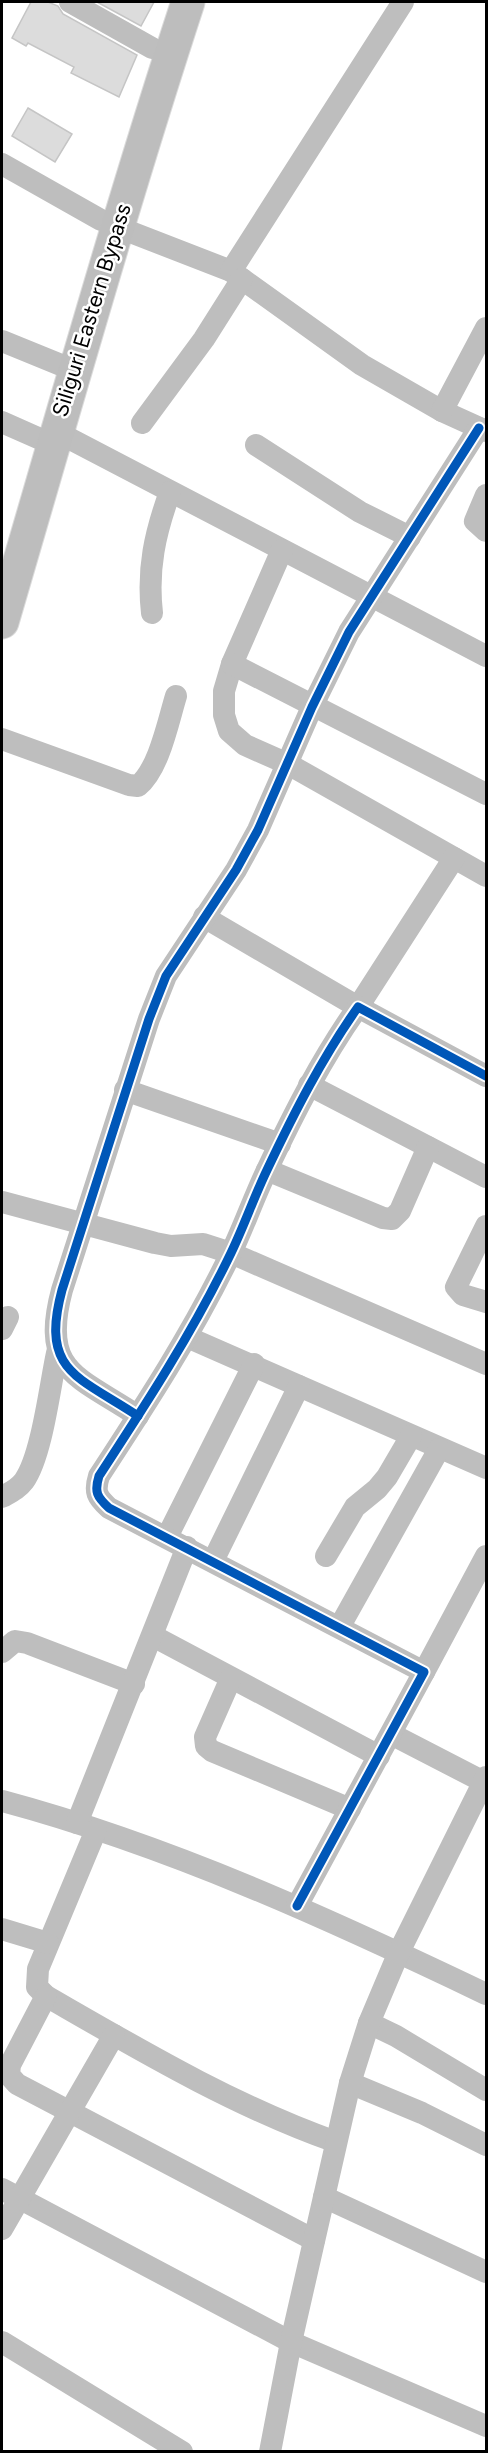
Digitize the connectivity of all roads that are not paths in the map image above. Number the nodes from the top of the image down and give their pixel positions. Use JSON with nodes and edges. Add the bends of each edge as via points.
{"nodes":[{"id":1,"x":70,"y":2,"type":"edge"},
{"id":2,"x":167,"y":2,"type":"edge"},
{"id":3,"x":188,"y":2,"type":"edge"},
{"id":4,"x":403,"y":2,"type":"edge"},
{"id":5,"x":152,"y":48,"type":"junction"},
{"id":6,"x":2,"y":164,"type":"edge"},
{"id":7,"x":108,"y":223,"type":"junction"},
{"id":8,"x":236,"y":275,"type":"junction"},
{"id":9,"x":486,"y":328,"type":"edge"},
{"id":10,"x":2,"y":341,"type":"edge"},
{"id":11,"x":61,"y":365,"type":"junction"},
{"id":12,"x":442,"y":411,"type":"junction"},
{"id":13,"x":2,"y":422,"type":"edge"},
{"id":14,"x":142,"y":423,"type":"dead end"},
{"id":15,"x":483,"y":429,"type":"edge"},
{"id":16,"x":47,"y":434,"type":"junction"},
{"id":17,"x":256,"y":445,"type":"dead end"},
{"id":18,"x":170,"y":492,"type":"junction"},
{"id":19,"x":486,"y":495,"type":"edge"},
{"id":20,"x":486,"y":531,"type":"edge"},
{"id":21,"x":410,"y":537,"type":"junction"},
{"id":22,"x":282,"y":550,"type":"junction"},
{"id":23,"x":2,"y":563,"type":"edge"},
{"id":24,"x":372,"y":596,"type":"junction"},
{"id":25,"x":152,"y":613,"type":"dead end"},
{"id":26,"x":2,"y":622,"type":"edge"},
{"id":27,"x":486,"y":656,"type":"edge"},
{"id":28,"x":232,"y":664,"type":"junction"},
{"id":29,"x":176,"y":696,"type":"dead end"},
{"id":30,"x":312,"y":707,"type":"junction"},
{"id":31,"x":2,"y":739,"type":"edge"},
{"id":32,"x":288,"y":764,"type":"junction"},
{"id":33,"x":486,"y":794,"type":"edge"},
{"id":34,"x":454,"y":858,"type":"junction"},
{"id":35,"x":486,"y":876,"type":"edge"},
{"id":36,"x":204,"y":918,"type":"junction"},
{"id":37,"x":358,"y":1007,"type":"junction"},
{"id":38,"x":486,"y":1076,"type":"edge"},
{"id":39,"x":309,"y":1085,"type":"junction"},
{"id":40,"x":125,"y":1090,"type":"junction"},
{"id":41,"x":280,"y":1144,"type":"junction"},
{"id":42,"x":428,"y":1147,"type":"junction"},
{"id":43,"x":267,"y":1170,"type":"junction"},
{"id":44,"x":486,"y":1177,"type":"edge"},
{"id":45,"x":2,"y":1202,"type":"edge"},
{"id":46,"x":82,"y":1224,"type":"junction"},
{"id":47,"x":486,"y":1226,"type":"edge"},
{"id":48,"x":231,"y":1252,"type":"junction"},
{"id":49,"x":486,"y":1302,"type":"edge"},
{"id":50,"x":187,"y":1337,"type":"junction"},
{"id":51,"x":57,"y":1353,"type":"junction"},
{"id":52,"x":486,"y":1364,"type":"edge"},
{"id":53,"x":254,"y":1365,"type":"junction"},
{"id":54,"x":299,"y":1386,"type":"junction"},
{"id":55,"x":138,"y":1416,"type":"junction"},
{"id":56,"x":411,"y":1436,"type":"junction"},
{"id":57,"x":439,"y":1449,"type":"junction"},
{"id":58,"x":486,"y":1468,"type":"edge"},
{"id":59,"x":2,"y":1497,"type":"edge"},
{"id":60,"x":167,"y":1537,"type":"junction"},
{"id":61,"x":187,"y":1547,"type":"junction"},
{"id":62,"x":326,"y":1556,"type":"dead end"},
{"id":63,"x":486,"y":1556,"type":"edge"},
{"id":64,"x":213,"y":1561,"type":"junction"},
{"id":65,"x":340,"y":1626,"type":"junction"},
{"id":66,"x":153,"y":1636,"type":"junction"},
{"id":67,"x":2,"y":1652,"type":"edge"},
{"id":68,"x":424,"y":1672,"type":"junction"},
{"id":69,"x":231,"y":1678,"type":"junction"},
{"id":70,"x":134,"y":1684,"type":"junction"},
{"id":71,"x":392,"y":1734,"type":"junction"},
{"id":72,"x":379,"y":1756,"type":"junction"},
{"id":73,"x":484,"y":1786,"type":"edge"},
{"id":74,"x":2,"y":1801,"type":"edge"},
{"id":75,"x":350,"y":1809,"type":"junction"},
{"id":76,"x":86,"y":1826,"type":"junction"},
{"id":77,"x":297,"y":1906,"type":"junction"},
{"id":78,"x":2,"y":1929,"type":"edge"},
{"id":79,"x":48,"y":1943,"type":"junction"},
{"id":80,"x":399,"y":1952,"type":"junction"},
{"id":81,"x":486,"y":1994,"type":"edge"},
{"id":82,"x":46,"y":1996,"type":"junction"},
{"id":83,"x":369,"y":2023,"type":"junction"},
{"id":84,"x":114,"y":2035,"type":"junction"},
{"id":85,"x":350,"y":2083,"type":"junction"},
{"id":86,"x":486,"y":2090,"type":"edge"},
{"id":87,"x":69,"y":2112,"type":"junction"},
{"id":88,"x":336,"y":2142,"type":"junction"},
{"id":89,"x":486,"y":2145,"type":"edge"},
{"id":90,"x":10,"y":2194,"type":"edge"},
{"id":91,"x":324,"y":2197,"type":"junction"},
{"id":92,"x":2,"y":2229,"type":"edge"},
{"id":93,"x":314,"y":2240,"type":"junction"},
{"id":94,"x":486,"y":2272,"type":"edge"},
{"id":95,"x":2,"y":2342,"type":"edge"},
{"id":96,"x":291,"y":2342,"type":"junction"},
{"id":97,"x":486,"y":2426,"type":"edge"},
{"id":98,"x":182,"y":2451,"type":"edge"},
{"id":99,"x":272,"y":2451,"type":"edge"}],
"edges":[{"from":1,"to":5,"type":"street"},
{"from":2,"to":5,"type":"main road","name":"Siliguri Eastern Bypass"},
{"from":3,"to":7,"type":"main road","name":"Siliguri Eastern Bypass"},
{"from":4,"to":8,"type":"street"},
{"from":5,"to":7,"type":"main road","name":"Siliguri Eastern Bypass"},
{"from":6,"to":7,"type":"street"},
{"from":7,"to":8,"type":"street"},
{"from":7,"to":11,"type":"main road","name":"Siliguri Eastern Bypass"},
{"from":7,"to":16,"type":"main road","name":"Siliguri Eastern Bypass","via":[[102,284]]},
{"from":8,"to":12,"type":"street","via":[[362,365]]},
{"from":8,"to":14,"type":"street","via":[[204,339]]},
{"from":9,"to":12,"type":"street"},
{"from":10,"to":11,"type":"street"},
{"from":11,"to":16,"type":"main road","name":"Siliguri Eastern Bypass"},
{"from":12,"to":15,"type":"street"},
{"from":13,"to":16,"type":"street"},
{"from":15,"to":21,"type":"street"},
{"from":16,"to":18,"type":"street"},
{"from":16,"to":23,"type":"main road","name":"Siliguri Eastern Bypass"},
{"from":16,"to":26,"type":"main road","name":"Siliguri Eastern Bypass"},
{"from":17,"to":21,"type":"street","via":[[351,507]]},
{"from":18,"to":22,"type":"street"},
{"from":18,"to":25,"type":"street","via":[[152,552],[148,584]]},
{"from":19,"to":20,"type":"street","via":[[475,521]]},
{"from":21,"to":24,"type":"street"},
{"from":22,"to":24,"type":"street"},
{"from":22,"to":28,"type":"street"},
{"from":24,"to":27,"type":"street"},
{"from":24,"to":30,"type":"street","via":[[349,632]]},
{"from":28,"to":30,"type":"street"},
{"from":28,"to":32,"type":"street","via":[[224,691],[229,731],[245,745]]},
{"from":29,"to":31,"type":"street","via":[[153,765],[138,786]]},
{"from":30,"to":32,"type":"street"},
{"from":30,"to":33,"type":"street"},
{"from":32,"to":34,"type":"street"},
{"from":32,"to":36,"type":"street","via":[[236,870]]},
{"from":34,"to":35,"type":"street"},
{"from":34,"to":37,"type":"street"},
{"from":36,"to":37,"type":"street"},
{"from":36,"to":40,"type":"street","via":[[166,976]]},
{"from":37,"to":38,"type":"street"},
{"from":37,"to":39,"type":"street"},
{"from":39,"to":41,"type":"street"},
{"from":39,"to":42,"type":"street"},
{"from":40,"to":41,"type":"street"},
{"from":40,"to":46,"type":"street"},
{"from":41,"to":43,"type":"street"},
{"from":42,"to":43,"type":"street","via":[[400,1211],[392,1219]]},
{"from":42,"to":44,"type":"street"},
{"from":43,"to":48,"type":"street"},
{"from":45,"to":46,"type":"street"},
{"from":46,"to":48,"type":"street","via":[[155,1243],[203,1244]]},
{"from":46,"to":51,"type":"street","via":[[54,1319]]},
{"from":47,"to":49,"type":"street","via":[[456,1287],[463,1295]]},
{"from":48,"to":50,"type":"street"},
{"from":48,"to":52,"type":"street"},
{"from":50,"to":53,"type":"street"},
{"from":50,"to":55,"type":"street"},
{"from":51,"to":55,"type":"street","via":[[72,1372]]},
{"from":51,"to":59,"type":"street","via":[[34,1457],[25,1480]]},
{"from":53,"to":54,"type":"street"},
{"from":53,"to":60,"type":"street"},
{"from":54,"to":56,"type":"street"},
{"from":54,"to":64,"type":"street"},
{"from":55,"to":60,"type":"street","via":[[99,1476],[97,1498]]},
{"from":56,"to":57,"type":"street"},
{"from":56,"to":62,"type":"street","via":[[377,1490],[355,1507]]},
{"from":57,"to":58,"type":"street"},
{"from":57,"to":65,"type":"street"},
{"from":60,"to":61,"type":"street"},
{"from":61,"to":64,"type":"street"},
{"from":61,"to":66,"type":"street"},
{"from":63,"to":68,"type":"street"},
{"from":64,"to":65,"type":"street"},
{"from":65,"to":68,"type":"street"},
{"from":66,"to":69,"type":"street"},
{"from":66,"to":70,"type":"street"},
{"from":67,"to":70,"type":"street","via":[[15,1641],[27,1643]]},
{"from":68,"to":71,"type":"street"},
{"from":69,"to":72,"type":"street"},
{"from":69,"to":75,"type":"street","via":[[206,1737],[206,1746]]},
{"from":70,"to":76,"type":"street"},
{"from":71,"to":72,"type":"street"},
{"from":71,"to":73,"type":"street"},
{"from":72,"to":75,"type":"street"},
{"from":73,"to":80,"type":"street"},
{"from":74,"to":76,"type":"street"},
{"from":75,"to":77,"type":"street"},
{"from":76,"to":77,"type":"street"},
{"from":76,"to":79,"type":"street"},
{"from":77,"to":80,"type":"street"},
{"from":78,"to":79,"type":"street"},
{"from":79,"to":82,"type":"street","via":[[35,1980]]},
{"from":80,"to":81,"type":"street"},
{"from":80,"to":83,"type":"street"},
{"from":82,"to":84,"type":"street"},
{"from":82,"to":87,"type":"street","via":[[10,2065],[9,2075],[17,2084]]},
{"from":83,"to":85,"type":"street"},
{"from":83,"to":86,"type":"street"},
{"from":84,"to":87,"type":"street"},
{"from":84,"to":88,"type":"street","via":[[210,2088]]},
{"from":85,"to":88,"type":"street"},
{"from":85,"to":89,"type":"street"},
{"from":87,"to":90,"type":"street"},
{"from":87,"to":93,"type":"street"},
{"from":88,"to":91,"type":"street"},
{"from":90,"to":92,"type":"street"},
{"from":90,"to":96,"type":"street"},
{"from":91,"to":93,"type":"street"},
{"from":91,"to":94,"type":"street"},
{"from":93,"to":96,"type":"street"},
{"from":95,"to":98,"type":"street"},
{"from":96,"to":97,"type":"street"},
{"from":96,"to":99,"type":"street"}]}
